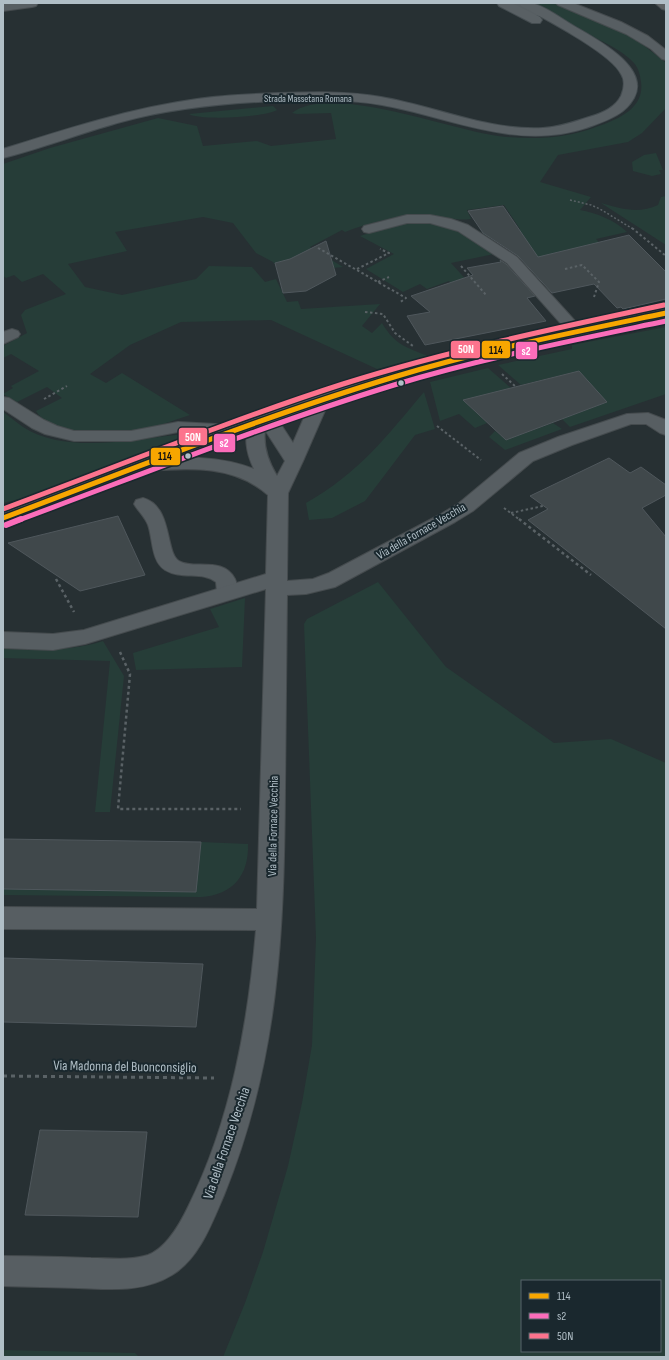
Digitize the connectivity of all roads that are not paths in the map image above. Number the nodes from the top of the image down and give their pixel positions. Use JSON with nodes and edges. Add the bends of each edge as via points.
{"nodes":[{"id":1,"x":32,"y":3,"type":"edge"},
{"id":2,"x":503,"y":3,"type":"edge"},
{"id":3,"x":516,"y":3,"type":"edge"},
{"id":4,"x":525,"y":3,"type":"edge"},
{"id":5,"x":562,"y":3,"type":"edge"},
{"id":6,"x":661,"y":3,"type":"edge"},
{"id":7,"x":666,"y":6,"type":"edge"},
{"id":8,"x":3,"y":7,"type":"edge"},
{"id":9,"x":541,"y":12,"type":"junction"},
{"id":10,"x":609,"y":55,"type":"junction"},
{"id":11,"x":666,"y":56,"type":"edge"},
{"id":12,"x":3,"y":154,"type":"edge"},
{"id":13,"x":369,"y":229,"type":"dead end"},
{"id":14,"x":666,"y":313,"type":"edge"},
{"id":15,"x":577,"y":332,"type":"junction"},
{"id":16,"x":321,"y":399,"type":"junction"},
{"id":17,"x":3,"y":402,"type":"edge"},
{"id":18,"x":259,"y":421,"type":"junction"},
{"id":19,"x":666,"y":429,"type":"edge"},
{"id":20,"x":234,"y":430,"type":"junction"},
{"id":21,"x":294,"y":461,"type":"junction"},
{"id":22,"x":144,"y":465,"type":"junction"},
{"id":23,"x":278,"y":493,"type":"junction"},
{"id":24,"x":143,"y":504,"type":"dead end"},
{"id":25,"x":27,"y":509,"type":"junction"},
{"id":26,"x":3,"y":512,"type":"edge"},
{"id":27,"x":3,"y":518,"type":"edge"},
{"id":28,"x":276,"y":583,"type":"junction"},
{"id":29,"x":227,"y":592,"type":"junction"},
{"id":30,"x":3,"y":640,"type":"edge"},
{"id":31,"x":3,"y":918,"type":"edge"},
{"id":32,"x":270,"y":920,"type":"junction"},
{"id":33,"x":3,"y":1271,"type":"edge"}],
"edges":[{"from":1,"to":8,"type":"street"},
{"from":2,"to":10,"type":"main road","name":"Strada Massetana Romana"},
{"from":3,"to":9,"type":"street","via":[[529,10]]},
{"from":4,"to":9,"type":"main road","name":"Strada Massetana Romana"},
{"from":5,"to":11,"type":"lane","via":[[626,30]]},
{"from":6,"to":7,"type":"highway"},
{"from":9,"to":10,"type":"main road","name":"Strada Massetana Romana"},
{"from":10,"to":12,"type":"main road","name":"Strada Massetana Romana","via":[[624,67],[630,77],[627,99],[602,118],[565,129],[530,132],[495,130],[367,99],[327,96],[267,97],[214,100],[156,110],[110,121]]},
{"from":13,"to":15,"type":"lane","via":[[407,219],[430,219],[463,228],[512,260]]},
{"from":14,"to":15,"type":"main road"},
{"from":15,"to":16,"type":"main road","via":[[439,365]]},
{"from":16,"to":18,"type":"main road"},
{"from":16,"to":21,"type":"street","name":"Via della Fornace Vecchia"},
{"from":17,"to":20,"type":"lane","via":[[38,424],[74,436],[132,436],[178,427]]},
{"from":18,"to":20,"type":"main road"},
{"from":18,"to":21,"type":"street","via":[[274,427]]},
{"from":18,"to":23,"type":"street","via":[[254,436],[258,460]]},
{"from":19,"to":28,"type":"street","name":"Via della Fornace Vecchia","via":[[655,420],[635,418],[611,424],[535,453],[520,461],[466,507],[326,583],[302,589]]},
{"from":20,"to":22,"type":"main road"},
{"from":21,"to":23,"type":"street","name":"Via della Fornace Vecchia"},
{"from":22,"to":23,"type":"street","via":[[192,463],[222,466],[252,474]]},
{"from":22,"to":25,"type":"main road"},
{"from":23,"to":28,"type":"street","name":"Via della Fornace Vecchia"},
{"from":24,"to":29,"type":"lane","via":[[155,519],[166,557],[171,565],[221,576],[226,581]]},
{"from":25,"to":26,"type":"main road"},
{"from":25,"to":27,"type":"main road"},
{"from":28,"to":29,"type":"street","name":"Via della Fornace Vecchia"},
{"from":28,"to":32,"type":"street","name":"Via della Fornace Vecchia"},
{"from":29,"to":30,"type":"street","name":"Via della Fornace Vecchia","via":[[107,630],[62,641]]},
{"from":31,"to":32,"type":"street"},
{"from":32,"to":33,"type":"street","name":"Via della Fornace Vecchia","via":[[258,1028],[247,1079],[230,1139],[213,1185],[185,1240],[165,1262],[146,1271],[128,1274]]}]}
